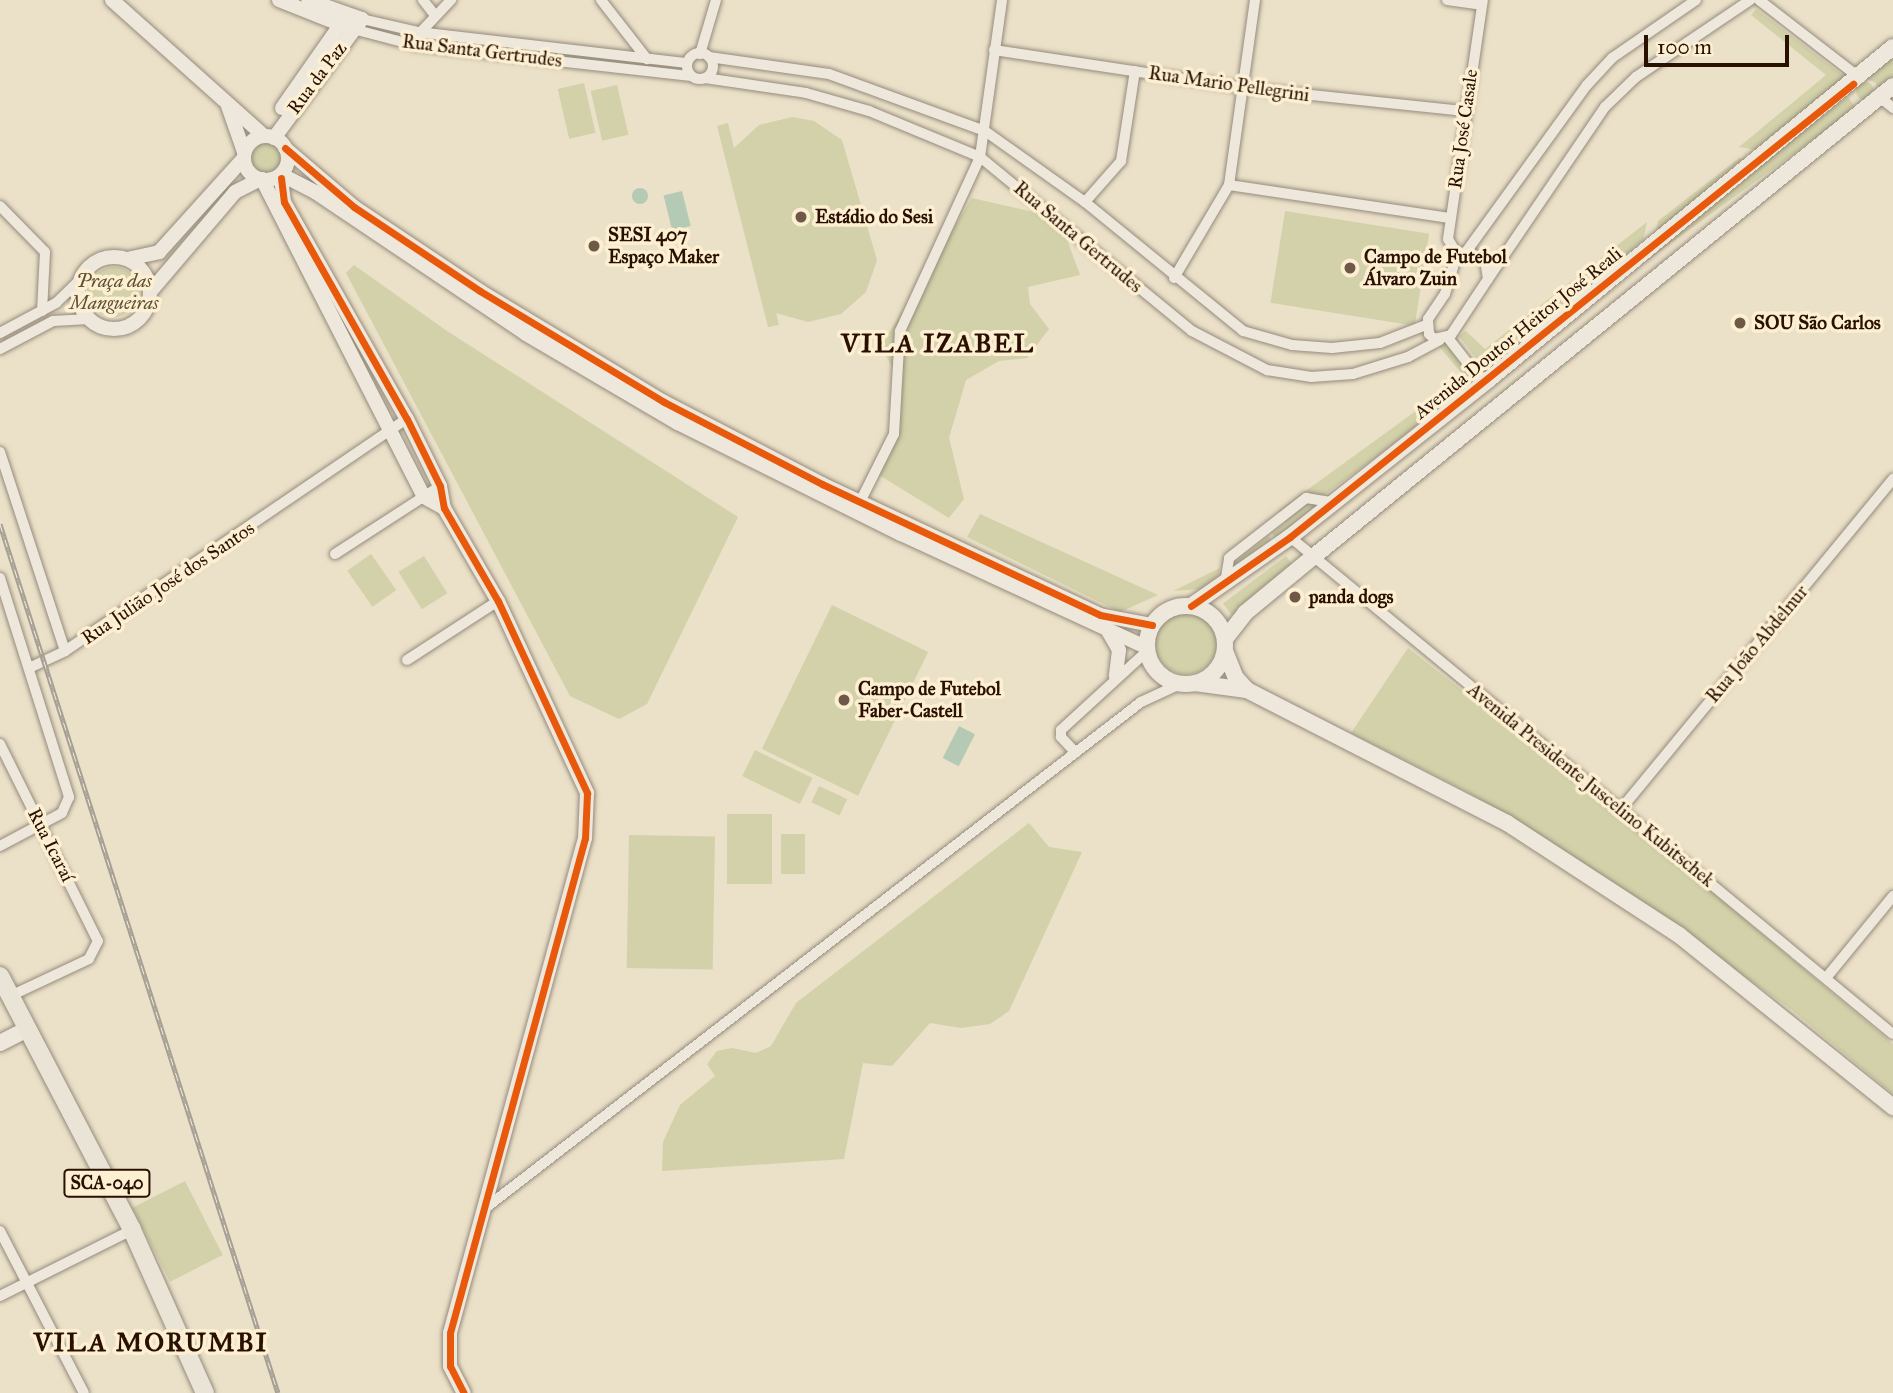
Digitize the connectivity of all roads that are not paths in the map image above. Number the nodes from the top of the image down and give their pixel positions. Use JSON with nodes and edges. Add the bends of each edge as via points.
{"nodes":[{"id":1,"x":112,"y":0,"type":"edge"},
{"id":2,"x":279,"y":0,"type":"edge"},
{"id":3,"x":309,"y":0,"type":"edge"},
{"id":4,"x":423,"y":0,"type":"edge"},
{"id":5,"x":451,"y":0,"type":"edge"},
{"id":6,"x":601,"y":0,"type":"edge"},
{"id":7,"x":716,"y":0,"type":"edge"},
{"id":8,"x":1002,"y":0,"type":"edge"},
{"id":9,"x":1255,"y":0,"type":"edge"},
{"id":10,"x":1447,"y":0,"type":"edge"},
{"id":11,"x":1696,"y":0,"type":"edge"},
{"id":12,"x":1750,"y":0,"type":"edge"},
{"id":13,"x":1759,"y":0,"type":"edge"},
{"id":14,"x":1483,"y":3,"type":"edge"},
{"id":15,"x":434,"y":14,"type":"junction"},
{"id":16,"x":351,"y":22,"type":"junction"},
{"id":17,"x":418,"y":32,"type":"junction"},
{"id":18,"x":414,"y":45,"type":"junction"},
{"id":19,"x":1893,"y":47,"type":"edge"},
{"id":20,"x":994,"y":50,"type":"junction"},
{"id":21,"x":704,"y":55,"type":"junction"},
{"id":22,"x":647,"y":59,"type":"junction"},
{"id":23,"x":687,"y":63,"type":"junction"},
{"id":24,"x":1135,"y":71,"type":"junction"},
{"id":25,"x":691,"y":76,"type":"junction"},
{"id":26,"x":705,"y":78,"type":"junction"},
{"id":27,"x":1856,"y":81,"type":"junction"},
{"id":28,"x":1893,"y":86,"type":"edge"},
{"id":29,"x":1245,"y":88,"type":"junction"},
{"id":30,"x":220,"y":97,"type":"junction"},
{"id":31,"x":1874,"y":99,"type":"junction"},
{"id":32,"x":1893,"y":108,"type":"edge"},
{"id":33,"x":1465,"y":111,"type":"junction"},
{"id":34,"x":985,"y":131,"type":"junction"},
{"id":35,"x":272,"y":139,"type":"junction"},
{"id":36,"x":244,"y":155,"type":"junction"},
{"id":37,"x":980,"y":157,"type":"junction"},
{"id":38,"x":283,"y":177,"type":"junction"},
{"id":39,"x":261,"y":179,"type":"junction"},
{"id":40,"x":1228,"y":185,"type":"junction"},
{"id":41,"x":1085,"y":202,"type":"junction"},
{"id":42,"x":0,"y":206,"type":"edge"},
{"id":43,"x":1450,"y":218,"type":"junction"},
{"id":44,"x":1462,"y":253,"type":"junction"},
{"id":45,"x":122,"y":258,"type":"junction"},
{"id":46,"x":1174,"y":278,"type":"junction"},
{"id":47,"x":81,"y":279,"type":"junction"},
{"id":48,"x":1488,"y":279,"type":"junction"},
{"id":49,"x":150,"y":292,"type":"junction"},
{"id":50,"x":42,"y":311,"type":"junction"},
{"id":51,"x":89,"y":319,"type":"junction"},
{"id":52,"x":1426,"y":325,"type":"junction"},
{"id":53,"x":0,"y":333,"type":"edge"},
{"id":54,"x":1444,"y":339,"type":"junction"},
{"id":55,"x":0,"y":349,"type":"edge"},
{"id":56,"x":1488,"y":380,"type":"junction"},
{"id":57,"x":1505,"y":402,"type":"junction"},
{"id":58,"x":1447,"y":412,"type":"junction"},
{"id":59,"x":407,"y":419,"type":"junction"},
{"id":60,"x":389,"y":433,"type":"junction"},
{"id":61,"x":1464,"y":433,"type":"junction"},
{"id":62,"x":0,"y":452,"type":"edge"},
{"id":63,"x":1893,"y":479,"type":"edge"},
{"id":64,"x":440,"y":486,"type":"junction"},
{"id":65,"x":424,"y":497,"type":"junction"},
{"id":66,"x":860,"y":502,"type":"junction"},
{"id":67,"x":1332,"y":502,"type":"junction"},
{"id":68,"x":444,"y":508,"type":"junction"},
{"id":69,"x":1290,"y":537,"type":"junction"},
{"id":70,"x":335,"y":554,"type":"dead end"},
{"id":71,"x":1313,"y":557,"type":"junction"},
{"id":72,"x":0,"y":578,"type":"edge"},
{"id":73,"x":1225,"y":586,"type":"junction"},
{"id":74,"x":498,"y":601,"type":"junction"},
{"id":75,"x":1192,"y":606,"type":"junction"},
{"id":76,"x":1152,"y":625,"type":"junction"},
{"id":77,"x":1108,"y":631,"type":"junction"},
{"id":78,"x":1225,"y":645,"type":"junction"},
{"id":79,"x":1146,"y":650,"type":"junction"},
{"id":80,"x":65,"y":651,"type":"junction"},
{"id":81,"x":407,"y":660,"type":"dead end"},
{"id":82,"x":29,"y":668,"type":"junction"},
{"id":83,"x":1116,"y":676,"type":"junction"},
{"id":84,"x":1188,"y":684,"type":"junction"},
{"id":85,"x":1248,"y":690,"type":"junction"},
{"id":86,"x":0,"y":744,"type":"edge"},
{"id":87,"x":1075,"y":752,"type":"junction"},
{"id":88,"x":1621,"y":809,"type":"junction"},
{"id":89,"x":41,"y":825,"type":"junction"},
{"id":90,"x":0,"y":846,"type":"edge"},
{"id":91,"x":1893,"y":896,"type":"edge"},
{"id":92,"x":0,"y":976,"type":"edge"},
{"id":93,"x":1826,"y":978,"type":"junction"},
{"id":94,"x":10,"y":996,"type":"junction"},
{"id":95,"x":27,"y":1029,"type":"junction"},
{"id":96,"x":1893,"y":1034,"type":"edge"},
{"id":97,"x":0,"y":1042,"type":"edge"},
{"id":98,"x":1893,"y":1107,"type":"edge"},
{"id":99,"x":488,"y":1206,"type":"junction"},
{"id":100,"x":132,"y":1230,"type":"junction"},
{"id":101,"x":0,"y":1231,"type":"edge"},
{"id":102,"x":27,"y":1282,"type":"junction"},
{"id":103,"x":0,"y":1296,"type":"edge"},
{"id":104,"x":84,"y":1393,"type":"edge"},
{"id":105,"x":205,"y":1393,"type":"edge"},
{"id":106,"x":464,"y":1393,"type":"edge"}],
"edges":[{"from":1,"to":30,"type":"street"},
{"from":2,"to":16,"type":"street","name":"Rua Santa Gertrudes"},
{"from":3,"to":16,"type":"street","name":"Rua Santa Gertrudes"},
{"from":4,"to":15,"type":"street"},
{"from":5,"to":15,"type":"street"},
{"from":6,"to":22,"type":"street"},
{"from":7,"to":21,"type":"street"},
{"from":8,"to":20,"type":"street"},
{"from":9,"to":29,"type":"street"},
{"from":10,"to":14,"type":"street"},
{"from":11,"to":44,"type":"street","via":[[1612,58],[1587,85]]},
{"from":12,"to":48,"type":"street","via":[[1657,61],[1605,107]]},
{"from":13,"to":27,"type":"street"},
{"from":14,"to":33,"type":"street","name":"Rua José Casale"},
{"from":15,"to":17,"type":"street"},
{"from":16,"to":17,"type":"street","name":"Rua Santa Gertrudes"},
{"from":16,"to":18,"type":"street","name":"Rua Santa Gertrudes"},
{"from":16,"to":35,"type":"street","name":"Rua da Paz","via":[[275,116]]},
{"from":17,"to":18,"type":"street"},
{"from":17,"to":22,"type":"street","name":"Rua Santa Gertrudes"},
{"from":18,"to":25,"type":"street","name":"Rua Santa Gertrudes"},
{"from":19,"to":27,"type":"main road","name":"Avenida Doutor Heitor José Reali"},
{"from":20,"to":24,"type":"street","name":"Rua Mario Pellegrini"},
{"from":20,"to":34,"type":"street"},
{"from":21,"to":23,"type":"street"},
{"from":21,"to":26,"type":"street","via":[[712,72]]},
{"from":21,"to":34,"type":"street","name":"Rua Santa Gertrudes","via":[[829,74]]},
{"from":22,"to":23,"type":"street","name":"Rua Santa Gertrudes"},
{"from":23,"to":25,"type":"street"},
{"from":24,"to":29,"type":"street","name":"Rua Mario Pellegrini"},
{"from":24,"to":41,"type":"street","via":[[1121,161]]},
{"from":25,"to":26,"type":"street","name":"Rua Santa Gertrudes"},
{"from":26,"to":37,"type":"street","name":"Rua Santa Gertrudes","via":[[806,93],[869,111]]},
{"from":27,"to":31,"type":"main road","via":[[1858,100]]},
{"from":27,"to":56,"type":"main road","name":"Avenida Doutor Heitor José Reali"},
{"from":28,"to":31,"type":"main road"},
{"from":29,"to":33,"type":"street","name":"Rua Mario Pellegrini"},
{"from":29,"to":40,"type":"street"},
{"from":30,"to":35,"type":"street"},
{"from":30,"to":36,"type":"street","via":[[237,122]]},
{"from":31,"to":32,"type":"street"},
{"from":31,"to":57,"type":"main road"},
{"from":33,"to":43,"type":"street","name":"Rua José Casale"},
{"from":34,"to":37,"type":"street"},
{"from":34,"to":41,"type":"street","name":"Rua Santa Gertrudes"},
{"from":35,"to":36,"type":"street","via":[[252,141]]},
{"from":35,"to":38,"type":"street"},
{"from":35,"to":66,"type":"street","via":[[354,207],[608,370]]},
{"from":36,"to":39,"type":"street","via":[[248,172]]},
{"from":36,"to":45,"type":"street","via":[[159,252]]},
{"from":37,"to":54,"type":"street","name":"Rua Santa Gertrudes","via":[[1192,331],[1242,361],[1293,376],[1353,374],[1408,357]]},
{"from":37,"to":66,"type":"street","via":[[900,331],[894,434]]},
{"from":38,"to":39,"type":"street"},
{"from":38,"to":59,"type":"street","via":[[284,202]]},
{"from":38,"to":77,"type":"street","via":[[315,192],[526,334],[657,411],[901,534]]},
{"from":39,"to":49,"type":"street","via":[[235,191]]},
{"from":39,"to":60,"type":"street"},
{"from":40,"to":43,"type":"street"},
{"from":40,"to":46,"type":"street"},
{"from":41,"to":46,"type":"street","name":"Rua Santa Gertrudes"},
{"from":42,"to":50,"type":"street","via":[[45,252]]},
{"from":43,"to":44,"type":"street","name":"Rua José Casale","via":[[1448,244]]},
{"from":44,"to":48,"type":"street","via":[[1485,260]]},
{"from":44,"to":52,"type":"street"},
{"from":45,"to":47,"type":"street","via":[[98,261]]},
{"from":45,"to":49,"type":"street","via":[[142,270]]},
{"from":46,"to":52,"type":"street","name":"Rua Santa Gertrudes","via":[[1243,331],[1292,345],[1380,343]]},
{"from":47,"to":50,"type":"street"},
{"from":47,"to":51,"type":"street","via":[[78,300]]},
{"from":48,"to":54,"type":"street"},
{"from":49,"to":51,"type":"street","via":[[143,315],[124,328],[100,327]]},
{"from":50,"to":53,"type":"street"},
{"from":51,"to":55,"type":"street","via":[[53,321]]},
{"from":52,"to":54,"type":"street","via":[[1429,334]]},
{"from":54,"to":56,"type":"street","via":[[1477,375]]},
{"from":56,"to":57,"type":"main road"},
{"from":56,"to":58,"type":"main road","name":"Avenida Doutor Heitor José Reali"},
{"from":57,"to":61,"type":"main road"},
{"from":58,"to":61,"type":"main road"},
{"from":58,"to":67,"type":"main road","name":"Avenida Doutor Heitor José Reali"},
{"from":59,"to":60,"type":"street","name":"Rua Julião José dos Santos"},
{"from":59,"to":64,"type":"street"},
{"from":60,"to":65,"type":"street"},
{"from":60,"to":80,"type":"street","name":"Rua Julião José dos Santos"},
{"from":61,"to":71,"type":"main road"},
{"from":62,"to":80,"type":"street","name":"Rua Julião José dos Santos"},
{"from":63,"to":88,"type":"street","name":"Rua João Abdelnur"},
{"from":64,"to":65,"type":"street"},
{"from":64,"to":68,"type":"street"},
{"from":65,"to":68,"type":"street"},
{"from":65,"to":70,"type":"street"},
{"from":66,"to":76,"type":"street","via":[[1100,615]]},
{"from":67,"to":69,"type":"main road","name":"Avenida Doutor Heitor José Reali"},
{"from":67,"to":73,"type":"street","via":[[1306,498],[1230,558]]},
{"from":68,"to":74,"type":"street"},
{"from":69,"to":71,"type":"street","name":"Avenida Presidente Juscelino Kubitschek"},
{"from":69,"to":73,"type":"main road","name":"Avenida Doutor Heitor José Reali"},
{"from":71,"to":78,"type":"main road","via":[[1245,613]]},
{"from":71,"to":88,"type":"street","name":"Avenida Presidente Juscelino Kubitschek"},
{"from":72,"to":82,"type":"street"},
{"from":73,"to":75,"type":"main road","name":"Avenida Doutor Heitor José Reali"},
{"from":74,"to":81,"type":"street"},
{"from":74,"to":99,"type":"street","via":[[582,779],[589,808],[585,838]]},
{"from":75,"to":76,"type":"main road","via":[[1169,610]]},
{"from":75,"to":78,"type":"main road","via":[[1213,617]]},
{"from":76,"to":79,"type":"main road"},
{"from":77,"to":79,"type":"street"},
{"from":77,"to":83,"type":"street","via":[[1118,650]]},
{"from":78,"to":84,"type":"main road","via":[[1215,671]]},
{"from":78,"to":85,"type":"main road","via":[[1236,678]]},
{"from":79,"to":83,"type":"street"},
{"from":79,"to":84,"type":"main road","via":[[1159,674]]},
{"from":80,"to":82,"type":"street"},
{"from":82,"to":89,"type":"street","via":[[69,804]]},
{"from":83,"to":87,"type":"street","via":[[1061,730],[1060,737]]},
{"from":84,"to":85,"type":"main road"},
{"from":84,"to":87,"type":"street","via":[[1141,702]]},
{"from":85,"to":98,"type":"main road","via":[[1507,823],[1613,889],[1740,979]]},
{"from":86,"to":89,"type":"street","name":"Rua Icaraí"},
{"from":87,"to":99,"type":"street"},
{"from":88,"to":93,"type":"street","name":"Avenida Presidente Juscelino Kubitschek"},
{"from":89,"to":90,"type":"street"},
{"from":89,"to":94,"type":"street","name":"Rua Icaraí","via":[[96,932],[98,948],[89,959]]},
{"from":91,"to":93,"type":"street"},
{"from":92,"to":94,"type":"main road","number":"SCA-040"},
{"from":93,"to":96,"type":"street","name":"Avenida Presidente Juscelino Kubitschek"},
{"from":94,"to":95,"type":"main road","number":"SCA-040"},
{"from":95,"to":97,"type":"main road"},
{"from":95,"to":100,"type":"main road","number":"SCA-040"},
{"from":99,"to":106,"type":"street","via":[[448,1342],[450,1366]]},
{"from":100,"to":102,"type":"street"},
{"from":100,"to":105,"type":"main road","number":"SCA-040"},
{"from":101,"to":102,"type":"street"},
{"from":102,"to":103,"type":"street"},
{"from":102,"to":104,"type":"street"}]}
